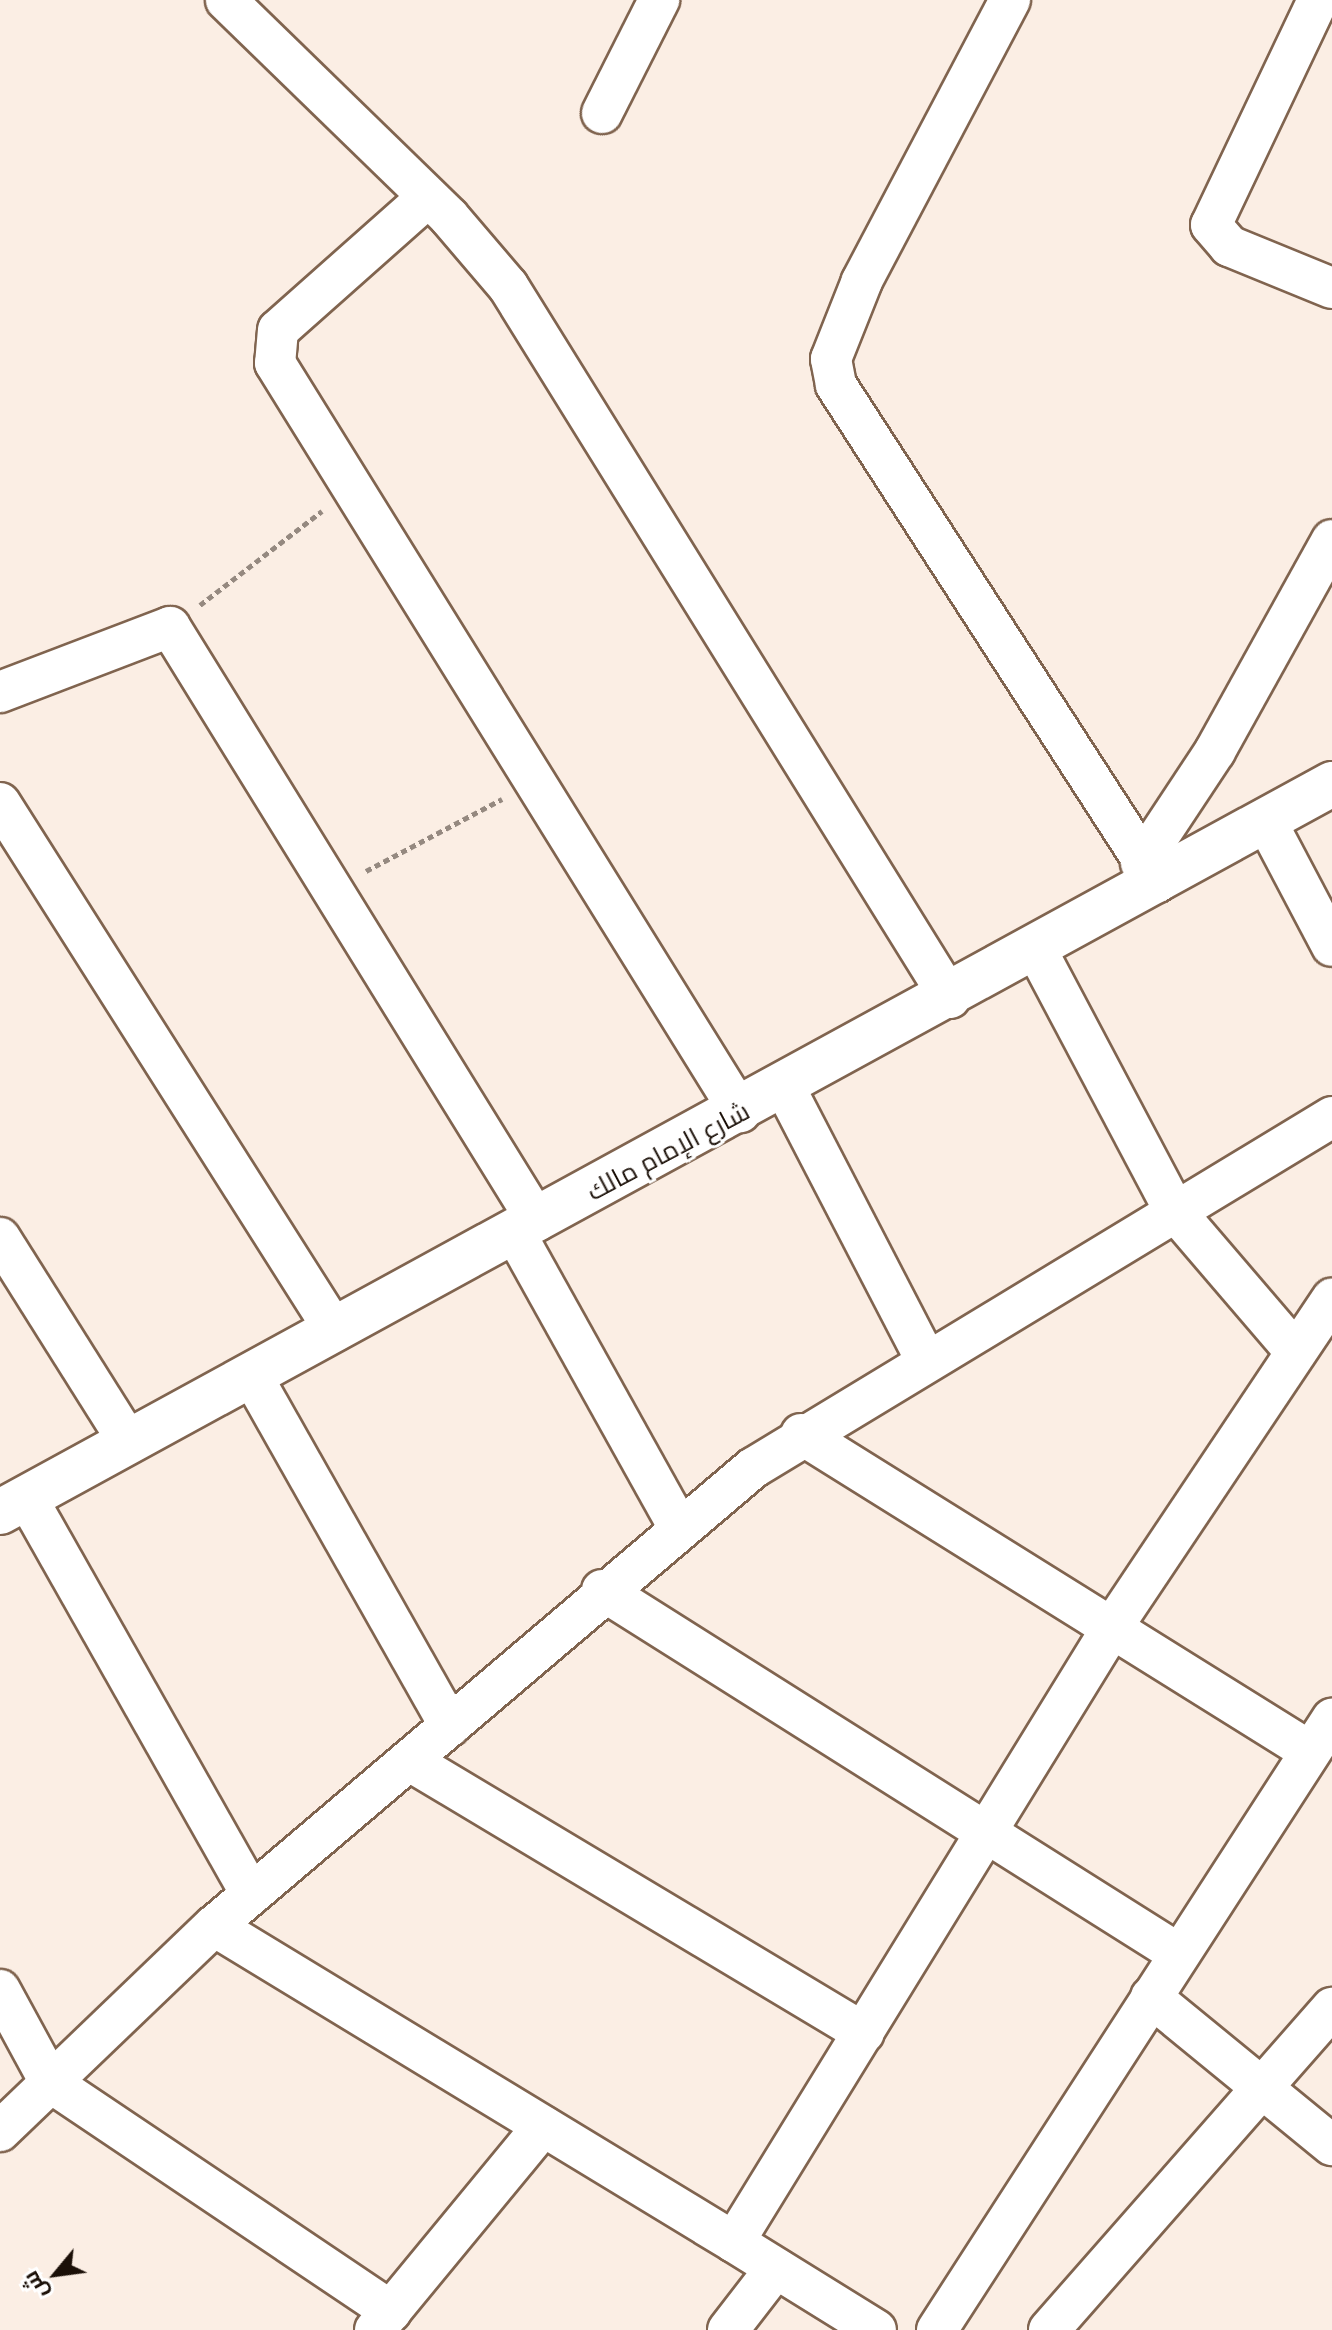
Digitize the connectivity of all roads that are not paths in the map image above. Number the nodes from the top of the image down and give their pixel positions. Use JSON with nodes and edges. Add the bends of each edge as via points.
{"nodes":[{"id":1,"x":226,"y":0,"type":"edge"},
{"id":2,"x":659,"y":0,"type":"edge"},
{"id":3,"x":1010,"y":0,"type":"edge"},
{"id":4,"x":1318,"y":0,"type":"edge"},
{"id":5,"x":602,"y":113,"type":"dead end"},
{"id":6,"x":428,"y":197,"type":"junction"},
{"id":7,"x":1332,"y":288,"type":"edge"},
{"id":8,"x":1332,"y":540,"type":"edge"},
{"id":9,"x":0,"y":692,"type":"edge"},
{"id":10,"x":1332,"y":784,"type":"edge"},
{"id":11,"x":0,"y":803,"type":"edge"},
{"id":12,"x":1266,"y":821,"type":"junction"},
{"id":13,"x":1149,"y":873,"type":"junction"},
{"id":14,"x":1332,"y":946,"type":"edge"},
{"id":15,"x":1037,"y":951,"type":"junction"},
{"id":16,"x":950,"y":998,"type":"junction"},
{"id":17,"x":785,"y":1088,"type":"junction"},
{"id":18,"x":740,"y":1112,"type":"junction"},
{"id":19,"x":1332,"y":1117,"type":"edge"},
{"id":20,"x":1174,"y":1210,"type":"junction"},
{"id":21,"x":526,"y":1227,"type":"junction"},
{"id":22,"x":0,"y":1238,"type":"edge"},
{"id":23,"x":1332,"y":1299,"type":"edge"},
{"id":24,"x":335,"y":1331,"type":"junction"},
{"id":25,"x":1295,"y":1351,"type":"junction"},
{"id":26,"x":925,"y":1358,"type":"junction"},
{"id":27,"x":252,"y":1376,"type":"junction"},
{"id":28,"x":801,"y":1434,"type":"junction"},
{"id":29,"x":129,"y":1443,"type":"junction"},
{"id":30,"x":14,"y":1505,"type":"edge"},
{"id":31,"x":679,"y":1528,"type":"junction"},
{"id":32,"x":602,"y":1590,"type":"junction"},
{"id":33,"x":1113,"y":1626,"type":"junction"},
{"id":34,"x":1332,"y":1719,"type":"edge"},
{"id":35,"x":450,"y":1726,"type":"junction"},
{"id":36,"x":1309,"y":1751,"type":"junction"},
{"id":37,"x":410,"y":1761,"type":"junction"},
{"id":38,"x":988,"y":1829,"type":"junction"},
{"id":39,"x":251,"y":1894,"type":"junction"},
{"id":40,"x":214,"y":1926,"type":"junction"},
{"id":41,"x":1179,"y":1954,"type":"junction"},
{"id":42,"x":0,"y":1990,"type":"edge"},
{"id":43,"x":1151,"y":1997,"type":"junction"},
{"id":44,"x":1332,"y":2008,"type":"edge"},
{"id":45,"x":864,"y":2033,"type":"junction"},
{"id":46,"x":50,"y":2082,"type":"junction"},
{"id":47,"x":1265,"y":2086,"type":"junction"},
{"id":48,"x":543,"y":2126,"type":"junction"},
{"id":49,"x":0,"y":2131,"type":"edge"},
{"id":50,"x":1332,"y":2145,"type":"edge"},
{"id":51,"x":734,"y":2242,"type":"junction"},
{"id":52,"x":776,"y":2268,"type":"junction"},
{"id":53,"x":383,"y":2320,"type":"edge"},
{"id":54,"x":728,"y":2330,"type":"edge"},
{"id":55,"x":876,"y":2330,"type":"edge"},
{"id":56,"x":937,"y":2330,"type":"edge"},
{"id":57,"x":1049,"y":2330,"type":"edge"}],
"edges":[{"from":1,"to":6,"type":"street"},
{"from":2,"to":5,"type":"street"},
{"from":3,"to":13,"type":"street","via":[[862,281],[831,359],[836,385]]},
{"from":4,"to":7,"type":"street","via":[[1211,225],[1229,246]]},
{"from":6,"to":16,"type":"street","via":[[508,286]]},
{"from":6,"to":18,"type":"street","via":[[292,316],[273,348],[275,363]]},
{"from":8,"to":13,"type":"street"},
{"from":9,"to":21,"type":"street","via":[[170,627],[333,889]]},
{"from":10,"to":12,"type":"street","name":"شارع الإمام مالك"},
{"from":11,"to":24,"type":"street"},
{"from":12,"to":13,"type":"street","name":"شارع الإمام مالك"},
{"from":12,"to":14,"type":"street"},
{"from":13,"to":15,"type":"street","name":"شارع الإمام مالك"},
{"from":15,"to":16,"type":"street","name":"شارع الإمام مالك"},
{"from":15,"to":20,"type":"street"},
{"from":16,"to":17,"type":"street","name":"شارع الإمام مالك"},
{"from":17,"to":18,"type":"street","name":"شارع الإمام مالك"},
{"from":17,"to":26,"type":"street"},
{"from":18,"to":21,"type":"street","name":"شارع الإمام مالك"},
{"from":19,"to":20,"type":"street"},
{"from":20,"to":25,"type":"street"},
{"from":20,"to":26,"type":"street"},
{"from":21,"to":24,"type":"street","name":"شارع الإمام مالك"},
{"from":21,"to":31,"type":"street"},
{"from":22,"to":29,"type":"street"},
{"from":23,"to":25,"type":"street"},
{"from":24,"to":27,"type":"street","name":"شارع الإمام مالك"},
{"from":25,"to":33,"type":"street"},
{"from":26,"to":28,"type":"street"},
{"from":27,"to":29,"type":"street","name":"شارع الإمام مالك"},
{"from":27,"to":35,"type":"street"},
{"from":28,"to":31,"type":"street"},
{"from":28,"to":33,"type":"street"},
{"from":29,"to":30,"type":"street","name":"شارع الإمام مالك"},
{"from":30,"to":39,"type":"street"},
{"from":31,"to":32,"type":"street"},
{"from":32,"to":35,"type":"street"},
{"from":32,"to":38,"type":"street"},
{"from":33,"to":36,"type":"street"},
{"from":33,"to":38,"type":"street"},
{"from":34,"to":36,"type":"street"},
{"from":35,"to":37,"type":"street"},
{"from":36,"to":41,"type":"street"},
{"from":37,"to":39,"type":"street"},
{"from":37,"to":45,"type":"street"},
{"from":38,"to":41,"type":"street"},
{"from":38,"to":45,"type":"street"},
{"from":39,"to":40,"type":"street"},
{"from":40,"to":46,"type":"street"},
{"from":40,"to":48,"type":"street"},
{"from":41,"to":43,"type":"street"},
{"from":42,"to":46,"type":"street"},
{"from":43,"to":47,"type":"street"},
{"from":43,"to":56,"type":"street"},
{"from":44,"to":47,"type":"street"},
{"from":45,"to":51,"type":"street"},
{"from":46,"to":49,"type":"street"},
{"from":46,"to":53,"type":"street"},
{"from":47,"to":50,"type":"street"},
{"from":47,"to":57,"type":"street"},
{"from":48,"to":51,"type":"street"},
{"from":48,"to":53,"type":"street"},
{"from":51,"to":52,"type":"street"},
{"from":52,"to":54,"type":"street"},
{"from":52,"to":55,"type":"street"}]}
